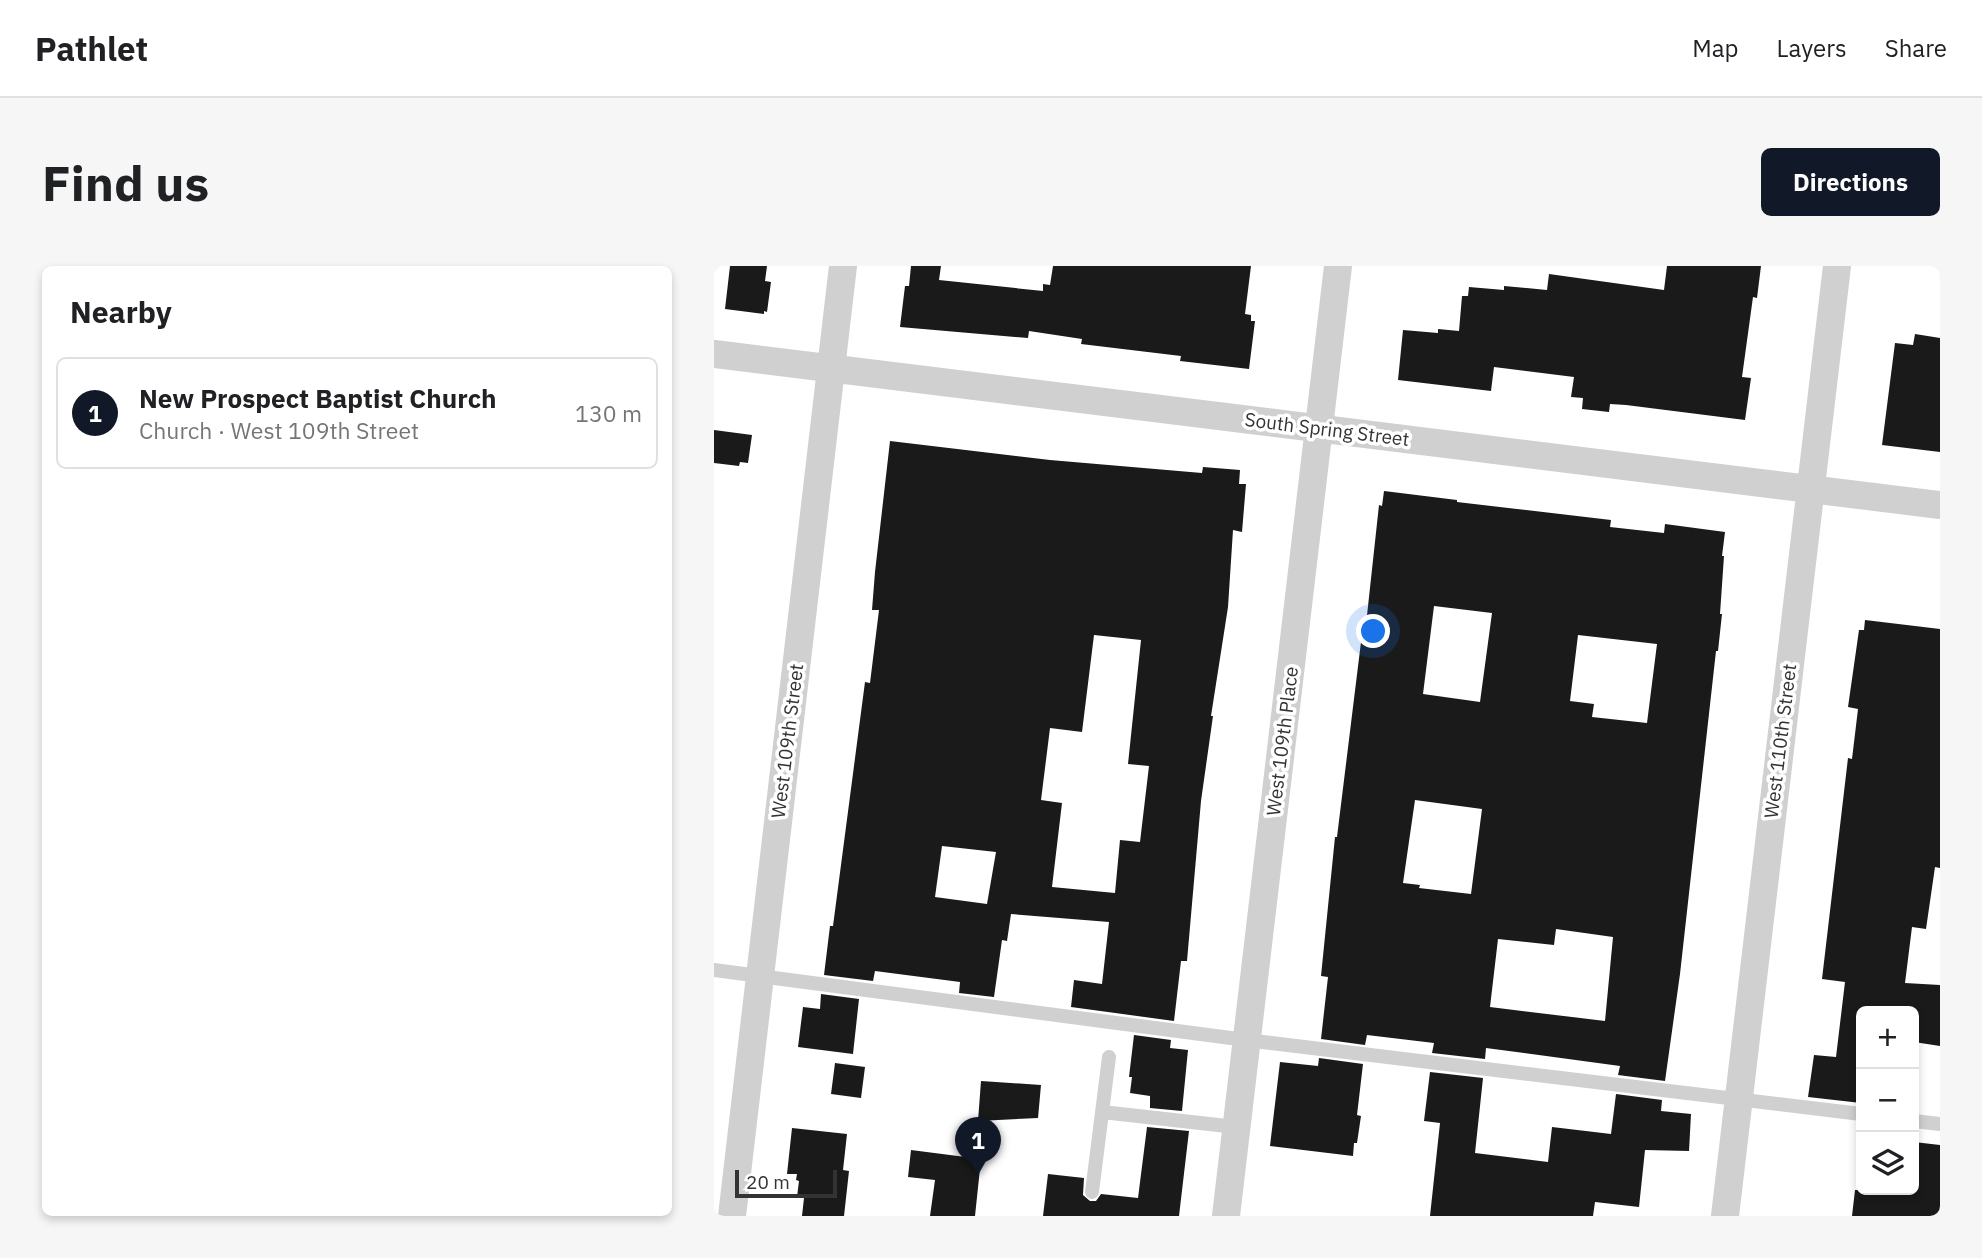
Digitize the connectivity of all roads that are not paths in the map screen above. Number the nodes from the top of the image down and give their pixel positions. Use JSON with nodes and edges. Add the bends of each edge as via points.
{"nodes":[{"id":1,"x":843,"y":266,"type":"edge"},
{"id":2,"x":1338,"y":266,"type":"edge"},
{"id":3,"x":1837,"y":266,"type":"edge"},
{"id":4,"x":714,"y":354,"type":"edge"},
{"id":5,"x":831,"y":369,"type":"junction"},
{"id":6,"x":1319,"y":428,"type":"junction"},
{"id":7,"x":1810,"y":489,"type":"junction"},
{"id":8,"x":1940,"y":505,"type":"edge"},
{"id":9,"x":714,"y":970,"type":"edge"},
{"id":10,"x":760,"y":975,"type":"junction"},
{"id":11,"x":1246,"y":1040,"type":"junction"},
{"id":12,"x":1109,"y":1057,"type":"dead end"},
{"id":13,"x":1738,"y":1099,"type":"junction"},
{"id":14,"x":1102,"y":1112,"type":"junction"},
{"id":15,"x":1856,"y":1113,"type":"edge"},
{"id":16,"x":1919,"y":1122,"type":"edge"},
{"id":17,"x":1940,"y":1124,"type":"edge"},
{"id":18,"x":1236,"y":1127,"type":"junction"},
{"id":19,"x":1092,"y":1192,"type":"dead end"},
{"id":20,"x":732,"y":1216,"type":"edge"},
{"id":21,"x":1226,"y":1216,"type":"edge"},
{"id":22,"x":1725,"y":1216,"type":"edge"}],
"edges":[{"from":1,"to":5,"type":"street","name":"West 109th Street"},
{"from":2,"to":6,"type":"street","name":"West 109th Place"},
{"from":3,"to":7,"type":"street","name":"West 110th Street"},
{"from":4,"to":5,"type":"street","name":"South Spring Street"},
{"from":5,"to":6,"type":"street","name":"South Spring Street"},
{"from":5,"to":10,"type":"street","name":"West 109th Street"},
{"from":6,"to":7,"type":"street","name":"South Spring Street"},
{"from":6,"to":11,"type":"street","name":"West 109th Place"},
{"from":7,"to":8,"type":"street","name":"South Spring Street"},
{"from":7,"to":13,"type":"street","name":"West 110th Street"},
{"from":9,"to":10,"type":"lane"},
{"from":10,"to":11,"type":"lane"},
{"from":10,"to":20,"type":"street","name":"West 109th Street"},
{"from":11,"to":13,"type":"lane"},
{"from":11,"to":18,"type":"street","name":"West 109th Place"},
{"from":12,"to":14,"type":"lane"},
{"from":13,"to":15,"type":"lane"},
{"from":13,"to":22,"type":"street","name":"West 110th Street"},
{"from":14,"to":18,"type":"lane"},
{"from":14,"to":19,"type":"lane"},
{"from":16,"to":17,"type":"lane"},
{"from":18,"to":21,"type":"street","name":"West 109th Place"}]}
